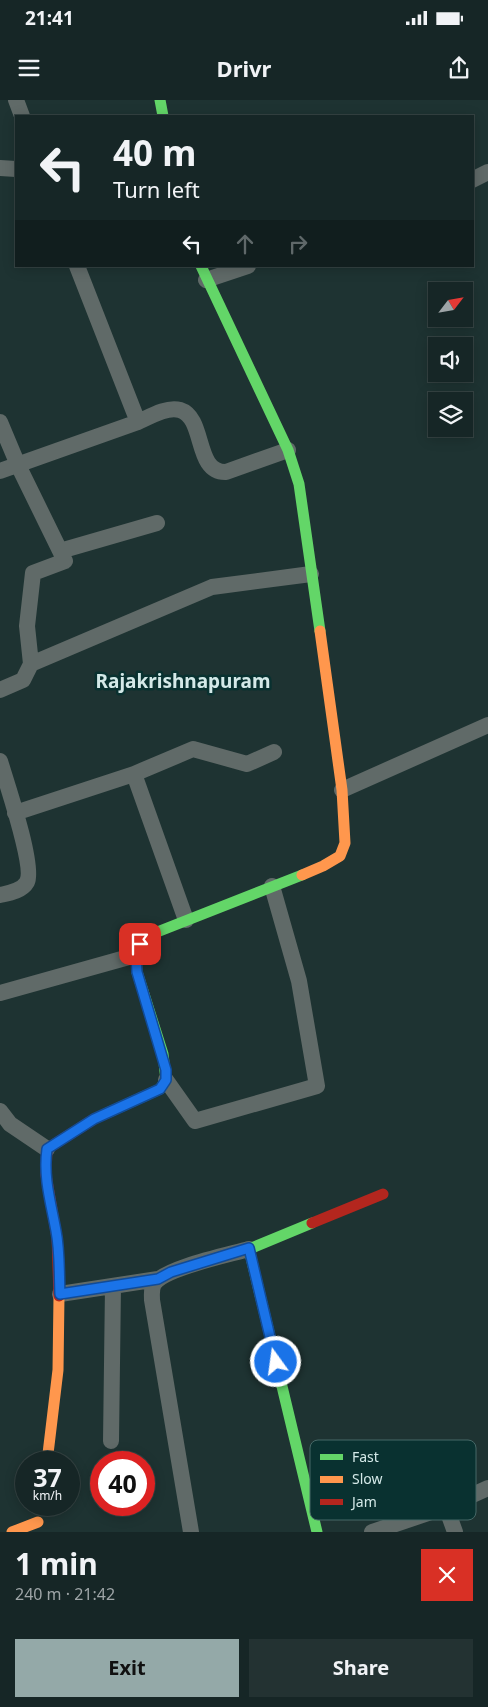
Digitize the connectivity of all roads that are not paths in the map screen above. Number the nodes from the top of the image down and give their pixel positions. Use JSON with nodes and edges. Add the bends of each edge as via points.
{"nodes":[{"id":1,"x":16,"y":100,"type":"edge"},
{"id":2,"x":160,"y":100,"type":"edge"},
{"id":3,"x":22,"y":115,"type":"edge"},
{"id":4,"x":163,"y":115,"type":"edge"},
{"id":5,"x":0,"y":168,"type":"edge"},
{"id":6,"x":15,"y":169,"type":"edge"},
{"id":7,"x":488,"y":172,"type":"edge"},
{"id":8,"x":474,"y":179,"type":"edge"},
{"id":9,"x":77,"y":267,"type":"edge"},
{"id":10,"x":242,"y":267,"type":"edge"},
{"id":11,"x":204,"y":273,"type":"edge"},
{"id":12,"x":0,"y":422,"type":"edge"},
{"id":13,"x":138,"y":422,"type":"junction"},
{"id":14,"x":288,"y":450,"type":"junction"},
{"id":15,"x":18,"y":465,"type":"junction"},
{"id":16,"x":0,"y":471,"type":"edge"},
{"id":17,"x":157,"y":523,"type":"dead end"},
{"id":18,"x":60,"y":551,"type":"junction"},
{"id":19,"x":311,"y":574,"type":"junction"},
{"id":20,"x":30,"y":664,"type":"junction"},
{"id":21,"x":0,"y":690,"type":"edge"},
{"id":22,"x":488,"y":725,"type":"edge"},
{"id":23,"x":274,"y":752,"type":"dead end"},
{"id":24,"x":0,"y":760,"type":"edge"},
{"id":25,"x":134,"y":774,"type":"junction"},
{"id":26,"x":342,"y":790,"type":"junction"},
{"id":27,"x":15,"y":813,"type":"junction"},
{"id":28,"x":272,"y":886,"type":"junction"},
{"id":29,"x":0,"y":896,"type":"edge"},
{"id":30,"x":186,"y":920,"type":"junction"},
{"id":31,"x":136,"y":955,"type":"junction"},
{"id":32,"x":0,"y":993,"type":"edge"},
{"id":33,"x":166,"y":1080,"type":"junction"},
{"id":34,"x":0,"y":1111,"type":"edge"},
{"id":35,"x":47,"y":1149,"type":"junction"},
{"id":36,"x":383,"y":1194,"type":"dead end"},
{"id":37,"x":249,"y":1248,"type":"junction"},
{"id":38,"x":158,"y":1279,"type":"junction"},
{"id":39,"x":114,"y":1286,"type":"junction"},
{"id":40,"x":60,"y":1294,"type":"junction"},
{"id":41,"x":111,"y":1441,"type":"dead end"},
{"id":42,"x":48,"y":1451,"type":"edge"},
{"id":43,"x":488,"y":1488,"type":"edge"},
{"id":44,"x":476,"y":1493,"type":"edge"},
{"id":45,"x":310,"y":1503,"type":"edge"},
{"id":46,"x":409,"y":1520,"type":"edge"},
{"id":47,"x":451,"y":1520,"type":"edge"},
{"id":48,"x":38,"y":1523,"type":"edge"},
{"id":49,"x":12,"y":1532,"type":"edge"},
{"id":50,"x":191,"y":1532,"type":"edge"},
{"id":51,"x":374,"y":1532,"type":"edge"},
{"id":52,"x":455,"y":1532,"type":"edge"}],
"edges":[{"from":1,"to":3,"type":"street"},
{"from":2,"to":4,"type":"street"},
{"from":5,"to":6,"type":"street"},
{"from":7,"to":8,"type":"street"},
{"from":9,"to":13,"type":"street"},
{"from":10,"to":11,"type":"street"},
{"from":11,"to":14,"type":"street"},
{"from":12,"to":15,"type":"street"},
{"from":13,"to":14,"type":"street","via":[[159,413],[181,410],[195,425],[202,450],[215,471],[219,472]]},
{"from":13,"to":15,"type":"street"},
{"from":14,"to":19,"type":"street","via":[[299,484]]},
{"from":15,"to":16,"type":"street"},
{"from":15,"to":18,"type":"street"},
{"from":17,"to":18,"type":"street"},
{"from":18,"to":20,"type":"street","via":[[65,561],[33,573],[27,626]]},
{"from":19,"to":20,"type":"street","via":[[212,587]]},
{"from":19,"to":26,"type":"street"},
{"from":20,"to":21,"type":"street","via":[[23,680]]},
{"from":22,"to":26,"type":"street"},
{"from":23,"to":25,"type":"street","via":[[247,764],[193,749]]},
{"from":24,"to":27,"type":"street"},
{"from":25,"to":27,"type":"street"},
{"from":25,"to":30,"type":"street"},
{"from":26,"to":28,"type":"street","via":[[345,844],[340,856]]},
{"from":27,"to":29,"type":"street","via":[[30,874],[21,888]]},
{"from":28,"to":30,"type":"street"},
{"from":28,"to":33,"type":"street","via":[[300,981],[317,1086],[196,1121]]},
{"from":30,"to":31,"type":"street","via":[[147,936]]},
{"from":31,"to":32,"type":"street"},
{"from":31,"to":33,"type":"street","via":[[137,972],[163,1054]]},
{"from":33,"to":35,"type":"street","via":[[160,1089],[94,1119]]},
{"from":34,"to":35,"type":"street","via":[[10,1124]]},
{"from":35,"to":40,"type":"street","via":[[47,1191],[57,1232]]},
{"from":36,"to":37,"type":"street"},
{"from":37,"to":38,"type":"street"},
{"from":37,"to":45,"type":"street"},
{"from":38,"to":39,"type":"street"},
{"from":38,"to":50,"type":"street","via":[[152,1287],[152,1300]]},
{"from":39,"to":40,"type":"street"},
{"from":39,"to":41,"type":"street"},
{"from":40,"to":42,"type":"street","via":[[59,1358]]},
{"from":43,"to":44,"type":"street"},
{"from":46,"to":51,"type":"street"},
{"from":47,"to":52,"type":"street"},
{"from":48,"to":49,"type":"street"}]}
